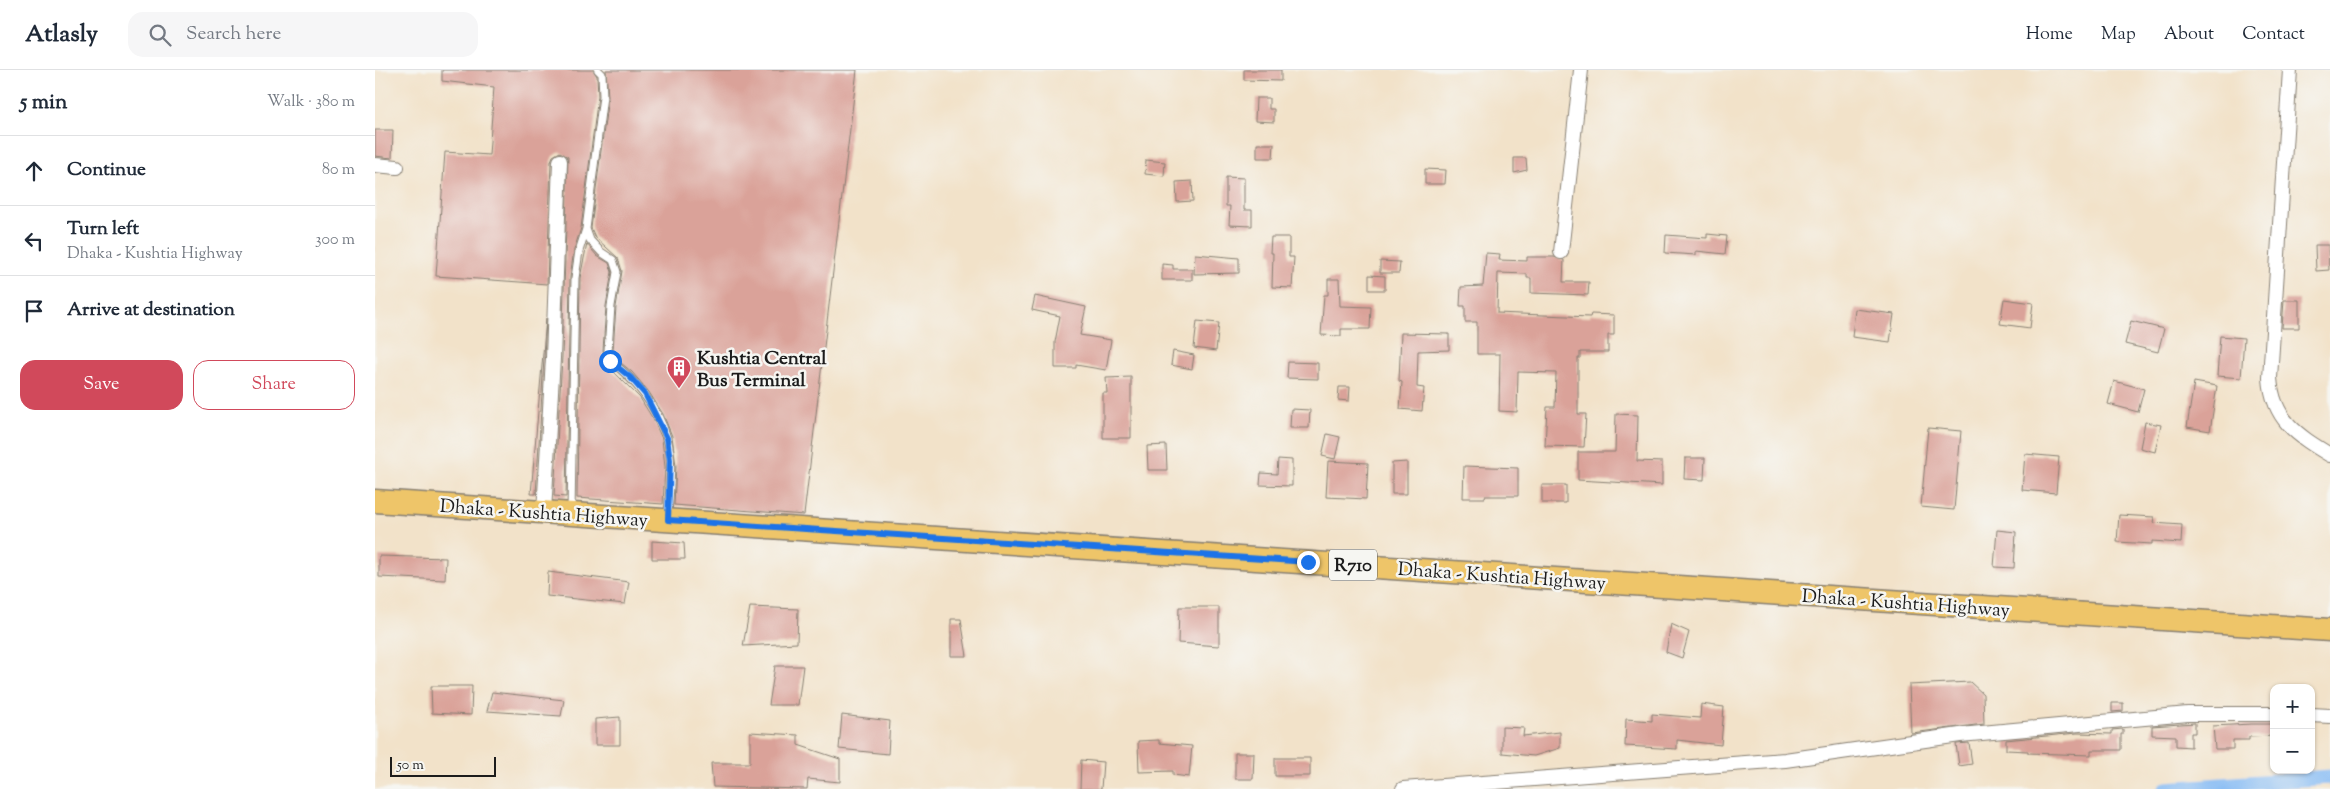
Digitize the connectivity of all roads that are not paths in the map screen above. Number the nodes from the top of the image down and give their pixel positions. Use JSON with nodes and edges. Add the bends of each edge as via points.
{"nodes":[{"id":1,"x":598,"y":70,"type":"edge"},
{"id":2,"x":1581,"y":70,"type":"edge"},
{"id":3,"x":2290,"y":70,"type":"edge"},
{"id":4,"x":560,"y":161,"type":"dead end"},
{"id":5,"x":375,"y":165,"type":"edge"},
{"id":6,"x":397,"y":167,"type":"dead end"},
{"id":7,"x":586,"y":229,"type":"junction"},
{"id":8,"x":1561,"y":252,"type":"dead end"},
{"id":9,"x":2330,"y":455,"type":"edge"},
{"id":10,"x":375,"y":501,"type":"edge"},
{"id":11,"x":544,"y":512,"type":"junction"},
{"id":12,"x":571,"y":514,"type":"junction"},
{"id":13,"x":668,"y":520,"type":"junction"},
{"id":14,"x":2330,"y":630,"type":"edge"},
{"id":15,"x":2270,"y":714,"type":"edge"},
{"id":16,"x":2315,"y":715,"type":"edge"},
{"id":17,"x":2330,"y":716,"type":"edge"},
{"id":18,"x":1403,"y":789,"type":"edge"}],
"edges":[{"from":1,"to":7,"type":"lane","via":[[602,74],[603,96]]},
{"from":2,"to":8,"type":"street"},
{"from":3,"to":9,"type":"street","via":[[2269,378],[2271,395],[2284,420],[2302,438]]},
{"from":4,"to":11,"type":"street"},
{"from":5,"to":6,"type":"street"},
{"from":7,"to":12,"type":"lane","via":[[575,278]]},
{"from":7,"to":13,"type":"lane","via":[[590,240],[613,260],[617,272],[611,306],[610,361],[645,394],[667,438],[670,460]]},
{"from":10,"to":11,"type":"main road","name":"Dhaka - Kushtia Highway","number":"R710"},
{"from":11,"to":12,"type":"main road","name":"Dhaka - Kushtia Highway","number":"R710"},
{"from":12,"to":13,"type":"main road","name":"Dhaka - Kushtia Highway","number":"R710"},
{"from":13,"to":14,"type":"main road","name":"Dhaka - Kushtia Highway","number":"R710"},
{"from":15,"to":18,"type":"street","via":[[2179,714],[1960,735],[1785,760]]},
{"from":16,"to":17,"type":"street"}]}
